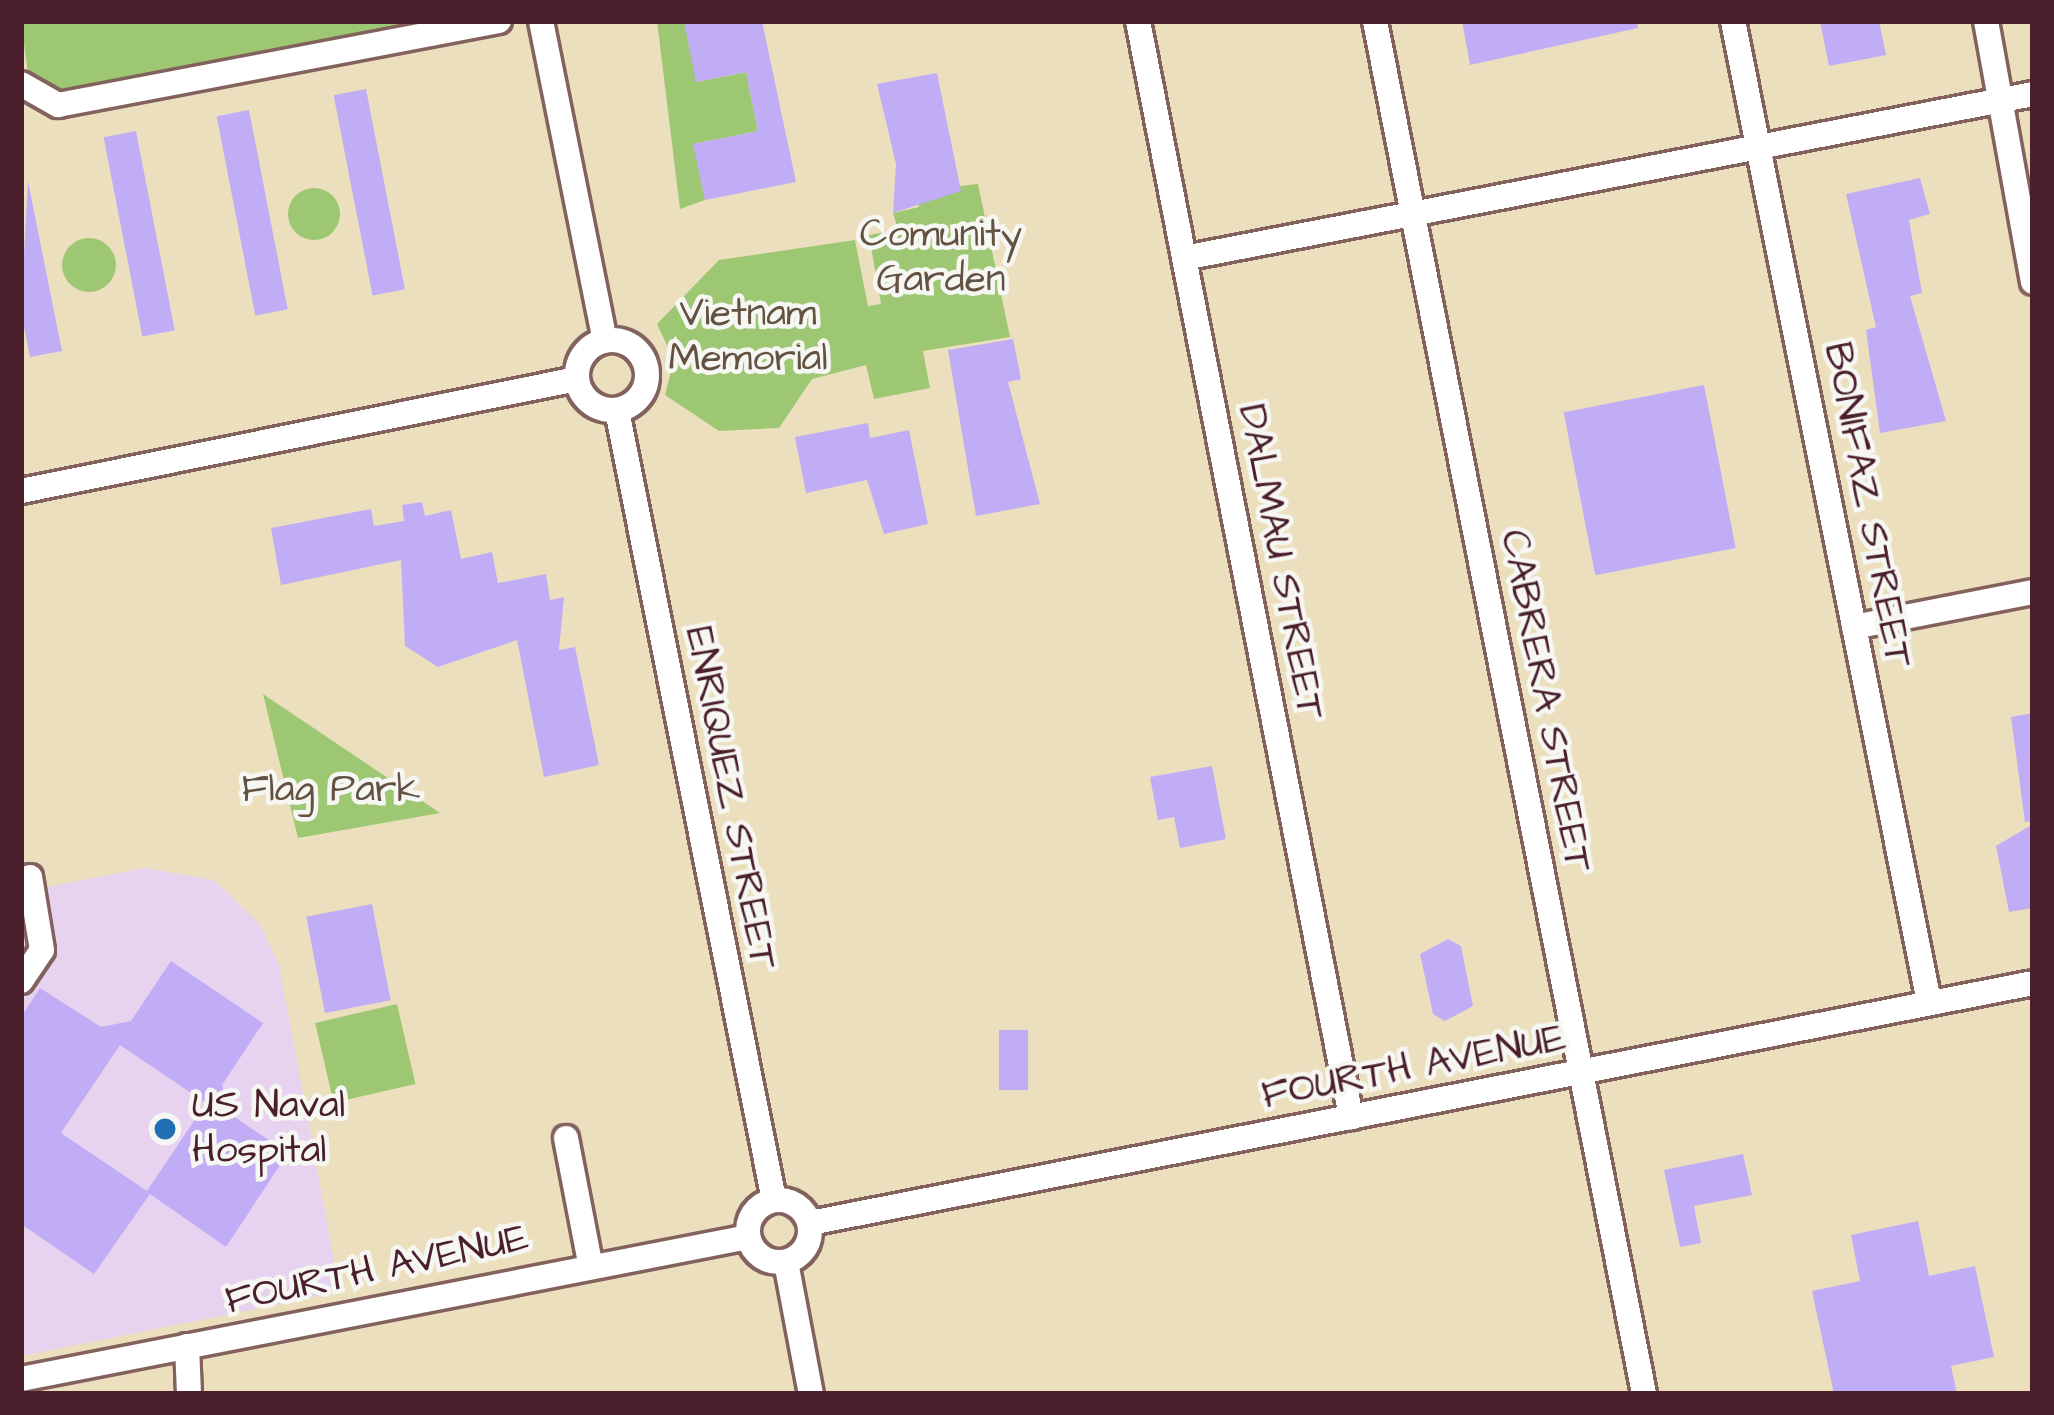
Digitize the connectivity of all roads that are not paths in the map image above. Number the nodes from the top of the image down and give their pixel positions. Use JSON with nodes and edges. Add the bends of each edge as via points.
{"nodes":[{"id":1,"x":499,"y":21,"type":"edge"},
{"id":2,"x":541,"y":21,"type":"edge"},
{"id":3,"x":1138,"y":21,"type":"edge"},
{"id":4,"x":1375,"y":21,"type":"edge"},
{"id":5,"x":1733,"y":21,"type":"edge"},
{"id":6,"x":1986,"y":21,"type":"edge"},
{"id":7,"x":21,"y":84,"type":"edge"},
{"id":8,"x":2033,"y":94,"type":"edge"},
{"id":9,"x":2001,"y":100,"type":"junction"},
{"id":10,"x":1758,"y":148,"type":"junction"},
{"id":11,"x":1413,"y":214,"type":"junction"},
{"id":12,"x":1184,"y":258,"type":"junction"},
{"id":13,"x":2033,"y":282,"type":"edge"},
{"id":14,"x":605,"y":341,"type":"junction"},
{"id":15,"x":577,"y":380,"type":"junction"},
{"id":16,"x":617,"y":410,"type":"junction"},
{"id":17,"x":21,"y":490,"type":"edge"},
{"id":18,"x":2033,"y":592,"type":"edge"},
{"id":19,"x":1855,"y":627,"type":"junction"},
{"id":20,"x":30,"y":877,"type":"dead end"},
{"id":21,"x":21,"y":981,"type":"edge"},
{"id":22,"x":2033,"y":982,"type":"edge"},
{"id":23,"x":1929,"y":1002,"type":"junction"},
{"id":24,"x":1581,"y":1072,"type":"junction"},
{"id":25,"x":1351,"y":1117,"type":"junction"},
{"id":26,"x":566,"y":1138,"type":"dead end"},
{"id":27,"x":773,"y":1200,"type":"junction"},
{"id":28,"x":810,"y":1223,"type":"junction"},
{"id":29,"x":748,"y":1237,"type":"junction"},
{"id":30,"x":786,"y":1262,"type":"junction"},
{"id":31,"x":590,"y":1264,"type":"junction"},
{"id":32,"x":187,"y":1346,"type":"junction"},
{"id":33,"x":21,"y":1378,"type":"edge"},
{"id":34,"x":189,"y":1394,"type":"edge"},
{"id":35,"x":812,"y":1394,"type":"edge"},
{"id":36,"x":1644,"y":1394,"type":"edge"}],
"edges":[{"from":1,"to":7,"type":"street","via":[[58,105]]},
{"from":2,"to":14,"type":"street"},
{"from":3,"to":12,"type":"street","name":"DALMAU STREET"},
{"from":4,"to":11,"type":"street","name":"CABRERA STREET"},
{"from":5,"to":10,"type":"street","name":"BONIFAZ STREET"},
{"from":6,"to":9,"type":"street"},
{"from":8,"to":9,"type":"street"},
{"from":9,"to":10,"type":"street"},
{"from":9,"to":13,"type":"street"},
{"from":10,"to":11,"type":"street"},
{"from":10,"to":19,"type":"street","name":"BONIFAZ STREET"},
{"from":11,"to":12,"type":"street"},
{"from":11,"to":24,"type":"street","name":"CABRERA STREET"},
{"from":12,"to":25,"type":"street","name":"DALMAU STREET"},
{"from":14,"to":15,"type":"street","via":[[586,351]]},
{"from":14,"to":16,"type":"street","via":[[635,350],[646,369],[636,400]]},
{"from":15,"to":16,"type":"street","via":[[586,399]]},
{"from":15,"to":17,"type":"street"},
{"from":16,"to":27,"type":"street","name":"ENRIQUEZ STREET"},
{"from":18,"to":19,"type":"street"},
{"from":19,"to":23,"type":"street","name":"BONIFAZ STREET"},
{"from":20,"to":21,"type":"street","via":[[42,950]]},
{"from":22,"to":23,"type":"street","name":"FOURTH AVENUE"},
{"from":23,"to":24,"type":"street","name":"FOURTH AVENUE"},
{"from":24,"to":25,"type":"street","name":"FOURTH AVENUE"},
{"from":24,"to":36,"type":"street","name":"CABRERA STREET"},
{"from":25,"to":28,"type":"street","name":"FOURTH AVENUE"},
{"from":26,"to":31,"type":"street"},
{"from":27,"to":28,"type":"street"},
{"from":27,"to":29,"type":"street","via":[[751,1217]]},
{"from":28,"to":30,"type":"street","via":[[803,1252]]},
{"from":29,"to":30,"type":"street","via":[[758,1254]]},
{"from":29,"to":31,"type":"street","name":"FOURTH AVENUE"},
{"from":30,"to":35,"type":"street"},
{"from":31,"to":32,"type":"street","name":"FOURTH AVENUE"},
{"from":32,"to":33,"type":"street","name":"FOURTH AVENUE"},
{"from":32,"to":34,"type":"street"}]}
